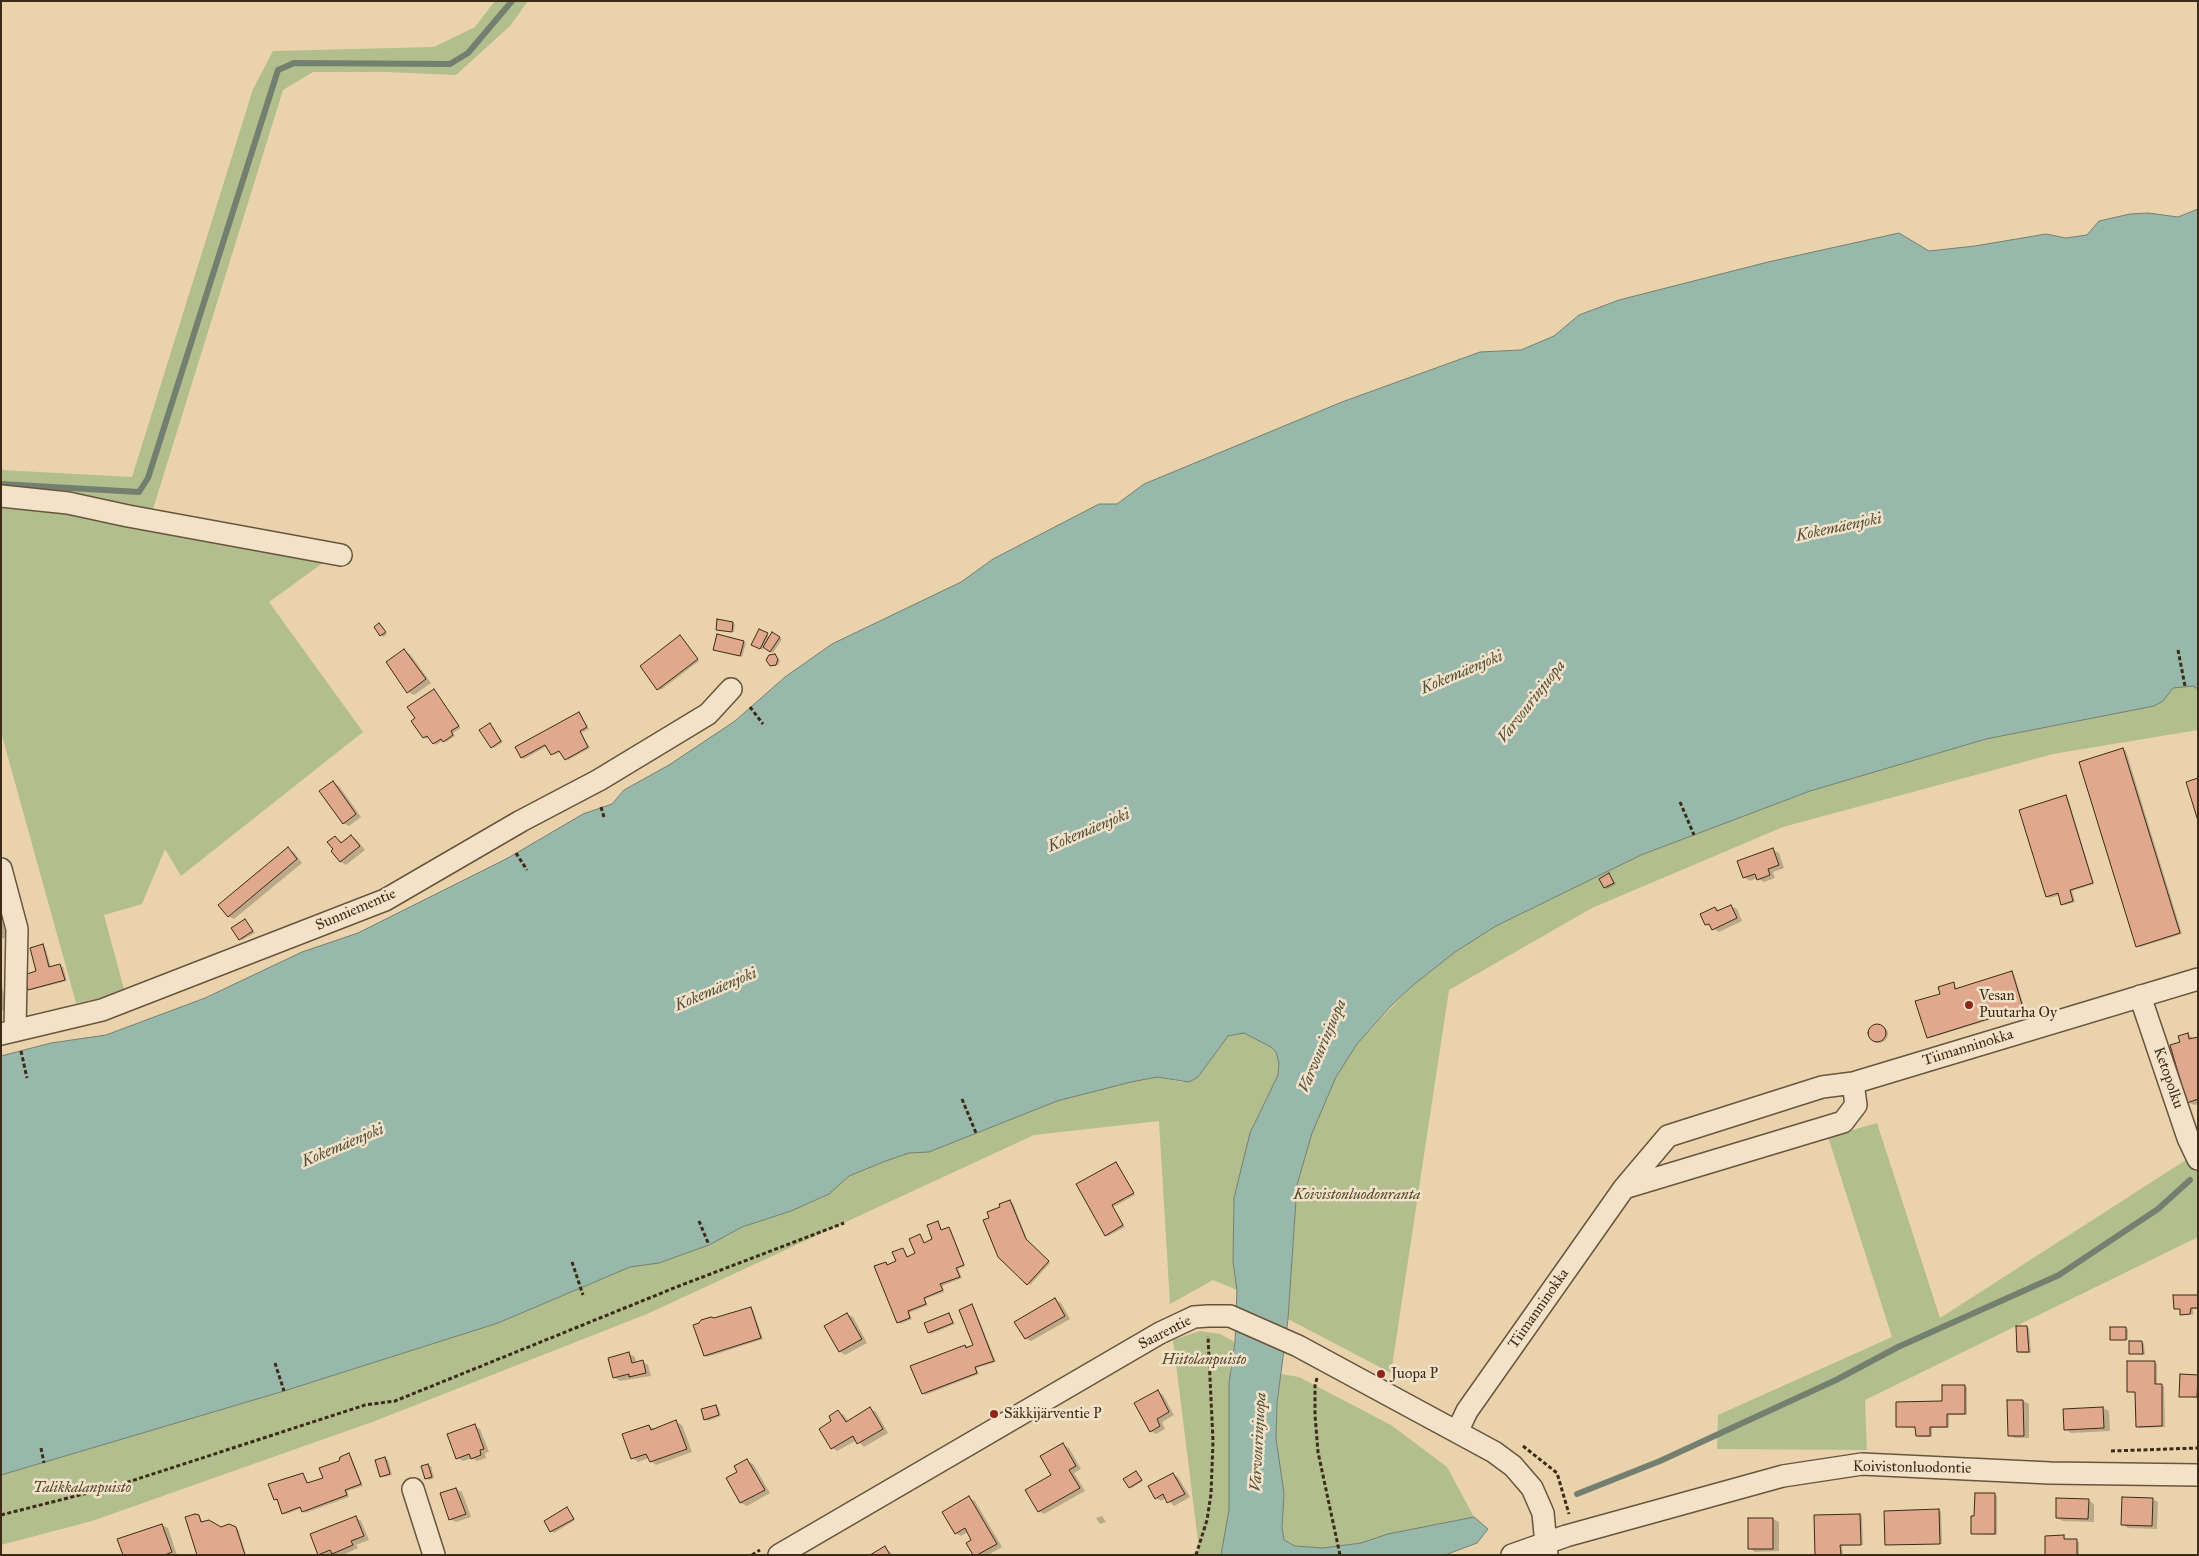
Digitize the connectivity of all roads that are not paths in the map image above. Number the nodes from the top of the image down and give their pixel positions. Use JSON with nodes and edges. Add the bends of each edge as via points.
{"nodes":[{"id":1,"x":1,"y":496,"type":"edge"},
{"id":2,"x":341,"y":555,"type":"dead end"},
{"id":3,"x":731,"y":689,"type":"dead end"},
{"id":4,"x":1,"y":869,"type":"edge"},
{"id":5,"x":2198,"y":979,"type":"edge"},
{"id":6,"x":2140,"y":996,"type":"junction"},
{"id":7,"x":8,"y":1032,"type":"edge"},
{"id":8,"x":1853,"y":1083,"type":"junction"},
{"id":9,"x":2198,"y":1159,"type":"edge"},
{"id":10,"x":1624,"y":1188,"type":"junction"},
{"id":11,"x":1457,"y":1432,"type":"junction"},
{"id":12,"x":2198,"y":1475,"type":"edge"},
{"id":13,"x":413,"y":1489,"type":"dead end"},
{"id":14,"x":1547,"y":1548,"type":"edge"},
{"id":15,"x":434,"y":1555,"type":"edge"},
{"id":16,"x":779,"y":1555,"type":"edge"},
{"id":17,"x":1512,"y":1555,"type":"edge"}],
"edges":[{"from":1,"to":2,"type":"street","via":[[68,503]]},
{"from":3,"to":7,"type":"street","name":"Sunniementie","via":[[708,714],[599,780],[385,900],[102,1010]]},
{"from":4,"to":7,"type":"street","via":[[17,928]]},
{"from":5,"to":6,"type":"street","name":"Tiimanninokka"},
{"from":6,"to":8,"type":"street","name":"Tiimanninokka"},
{"from":6,"to":9,"type":"street","name":"Ketopolku"},
{"from":8,"to":10,"type":"street","name":"Tiimanninokka","via":[[1822,1087],[1668,1136]]},
{"from":8,"to":10,"type":"street","via":[[1856,1105],[1843,1122]]},
{"from":10,"to":11,"type":"street","name":"Tiimanninokka","via":[[1467,1411]]},
{"from":11,"to":14,"type":"street","name":"Saarentie","via":[[1494,1452],[1532,1488],[1542,1513]]},
{"from":11,"to":16,"type":"street","name":"Saarentie","via":[[1298,1346],[1230,1316],[1194,1317],[1160,1333]]},
{"from":12,"to":14,"type":"street","name":"Koivistonluodontie","via":[[2050,1473],[1862,1464],[1783,1476]]},
{"from":13,"to":15,"type":"street"},
{"from":14,"to":17,"type":"street","name":"Koivistonluodontie"}]}
